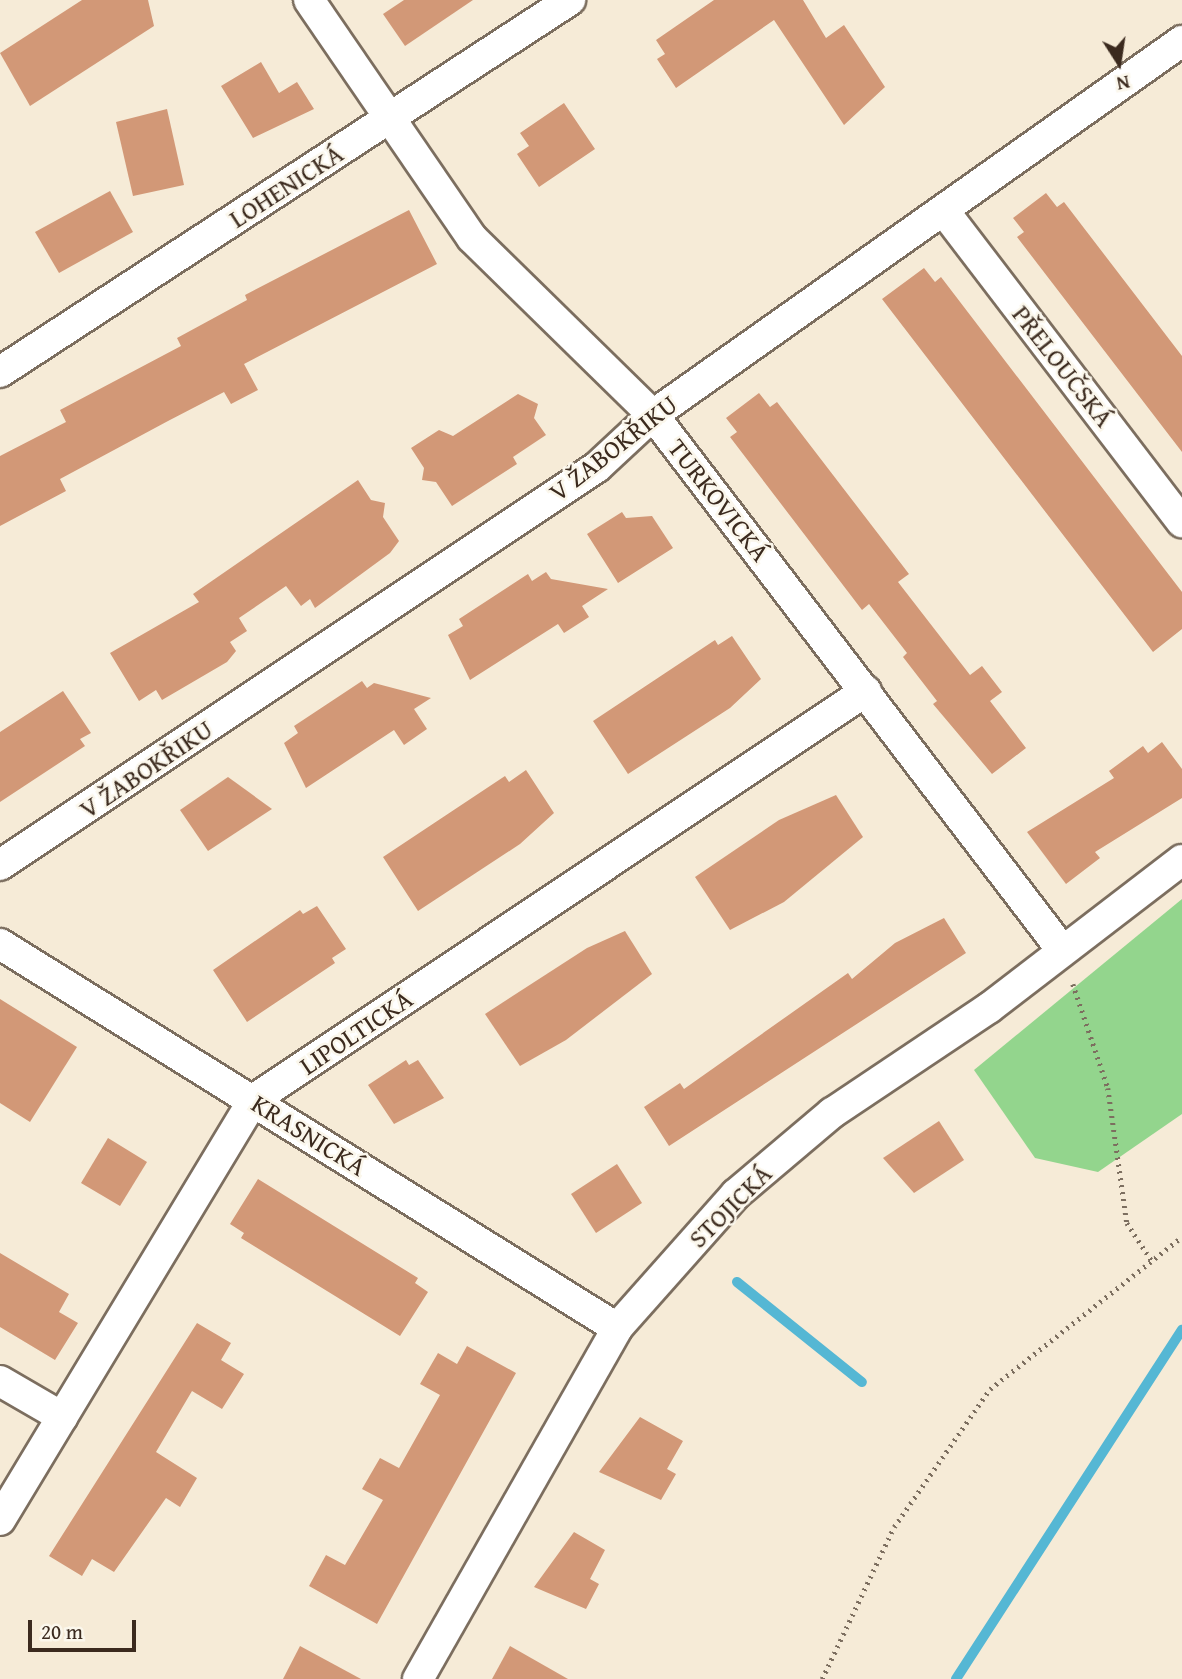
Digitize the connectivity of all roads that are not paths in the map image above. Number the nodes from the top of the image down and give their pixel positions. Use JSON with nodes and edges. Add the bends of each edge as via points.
{"nodes":[{"id":1,"x":309,"y":0,"type":"edge"},
{"id":2,"x":570,"y":0,"type":"edge"},
{"id":3,"x":1182,"y":41,"type":"edge"},
{"id":4,"x":387,"y":120,"type":"junction"},
{"id":5,"x":944,"y":211,"type":"junction"},
{"id":6,"x":0,"y":372,"type":"edge"},
{"id":7,"x":653,"y":415,"type":"junction"},
{"id":8,"x":1182,"y":522,"type":"edge"},
{"id":9,"x":866,"y":691,"type":"junction"},
{"id":10,"x":1182,"y":860,"type":"edge"},
{"id":11,"x":0,"y":865,"type":"edge"},
{"id":12,"x":0,"y":944,"type":"edge"},
{"id":13,"x":1062,"y":950,"type":"junction"},
{"id":14,"x":253,"y":1100,"type":"junction"},
{"id":15,"x":617,"y":1328,"type":"junction"},
{"id":16,"x":0,"y":1381,"type":"edge"},
{"id":17,"x":62,"y":1417,"type":"junction"},
{"id":18,"x":0,"y":1520,"type":"edge"},
{"id":19,"x":418,"y":1679,"type":"edge"}],
"edges":[{"from":1,"to":4,"type":"street","name":"TURKOVICKÁ"},
{"from":2,"to":4,"type":"street","name":"LOHENICKÁ"},
{"from":3,"to":5,"type":"street","name":"V ŽABOKŘIKU"},
{"from":4,"to":6,"type":"street","name":"LOHENICKÁ"},
{"from":4,"to":7,"type":"street","name":"TURKOVICKÁ","via":[[472,238]]},
{"from":5,"to":7,"type":"street","name":"V ŽABOKŘIKU"},
{"from":5,"to":8,"type":"street","name":"PŘELOUČSKÁ"},
{"from":7,"to":9,"type":"street","name":"TURKOVICKÁ"},
{"from":7,"to":11,"type":"street","name":"V ŽABOKŘIKU","via":[[597,467]]},
{"from":9,"to":13,"type":"street","name":"TURKOVICKÁ"},
{"from":9,"to":14,"type":"street","name":"LIPOLTICKÁ"},
{"from":10,"to":13,"type":"street","name":"STOJICKÁ"},
{"from":12,"to":14,"type":"street","name":"KRASNICKÁ"},
{"from":13,"to":15,"type":"street","name":"STOJICKÁ","via":[[989,1008],[832,1113],[736,1194]]},
{"from":14,"to":15,"type":"street","name":"KRASNICKÁ"},
{"from":14,"to":17,"type":"street","name":"LIPOLTICKÁ"},
{"from":15,"to":19,"type":"street","name":"STOJICKÁ"},
{"from":16,"to":17,"type":"street"},
{"from":17,"to":18,"type":"street","name":"LIPOLTICKÁ"}]}
